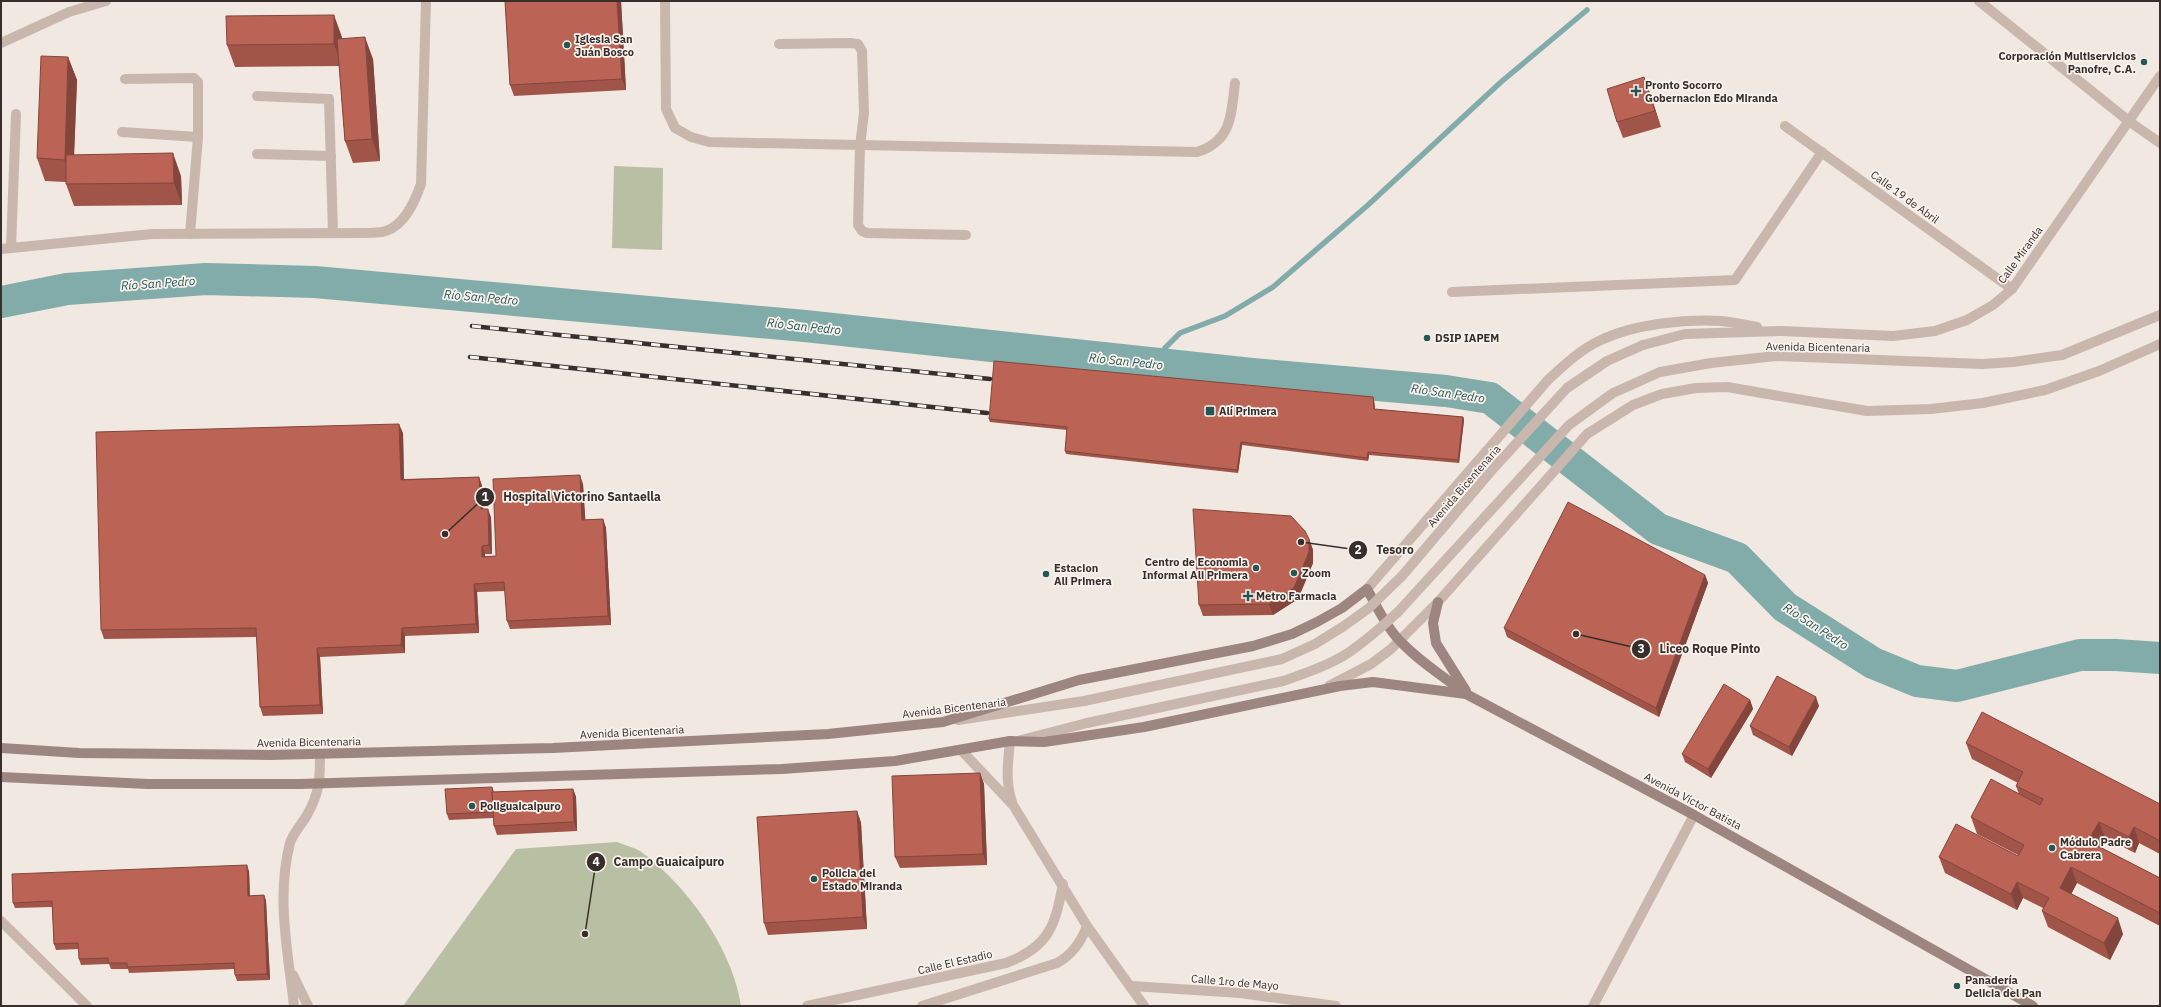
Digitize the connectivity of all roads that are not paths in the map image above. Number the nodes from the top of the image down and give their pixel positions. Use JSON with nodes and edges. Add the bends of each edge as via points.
{"nodes":[{"id":1,"x":106,"y":1,"type":"edge"},
{"id":2,"x":426,"y":1,"type":"edge"},
{"id":3,"x":665,"y":1,"type":"edge"},
{"id":4,"x":1979,"y":1,"type":"edge"},
{"id":5,"x":1,"y":43,"type":"edge"},
{"id":6,"x":779,"y":44,"type":"dead end"},
{"id":7,"x":2160,"y":76,"type":"edge"},
{"id":8,"x":125,"y":79,"type":"dead end"},
{"id":9,"x":1235,"y":83,"type":"dead end"},
{"id":10,"x":257,"y":96,"type":"dead end"},
{"id":11,"x":16,"y":114,"type":"dead end"},
{"id":12,"x":2130,"y":122,"type":"junction"},
{"id":13,"x":1785,"y":126,"type":"dead end"},
{"id":14,"x":122,"y":132,"type":"dead end"},
{"id":15,"x":198,"y":137,"type":"junction"},
{"id":16,"x":2160,"y":143,"type":"edge"},
{"id":17,"x":860,"y":146,"type":"junction"},
{"id":18,"x":1822,"y":152,"type":"junction"},
{"id":19,"x":257,"y":154,"type":"dead end"},
{"id":20,"x":331,"y":156,"type":"junction"},
{"id":21,"x":333,"y":233,"type":"junction"},
{"id":22,"x":190,"y":234,"type":"junction"},
{"id":23,"x":966,"y":235,"type":"dead end"},
{"id":24,"x":6,"y":249,"type":"edge"},
{"id":25,"x":2012,"y":289,"type":"junction"},
{"id":26,"x":1452,"y":292,"type":"dead end"},
{"id":27,"x":2160,"y":315,"type":"edge"},
{"id":28,"x":1781,"y":331,"type":"junction"},
{"id":29,"x":2160,"y":344,"type":"edge"},
{"id":30,"x":1367,"y":589,"type":"junction"},
{"id":31,"x":1438,"y":602,"type":"junction"},
{"id":32,"x":1400,"y":640,"type":"junction"},
{"id":33,"x":1322,"y":690,"type":"junction"},
{"id":34,"x":1468,"y":695,"type":"junction"},
{"id":35,"x":943,"y":722,"type":"junction"},
{"id":36,"x":1014,"y":741,"type":"junction"},
{"id":37,"x":1,"y":748,"type":"edge"},
{"id":38,"x":961,"y":750,"type":"junction"},
{"id":39,"x":320,"y":754,"type":"junction"},
{"id":40,"x":1,"y":776,"type":"edge"},
{"id":41,"x":320,"y":784,"type":"junction"},
{"id":42,"x":1013,"y":806,"type":"junction"},
{"id":43,"x":1694,"y":815,"type":"junction"},
{"id":44,"x":1063,"y":884,"type":"junction"},
{"id":45,"x":1,"y":921,"type":"edge"},
{"id":46,"x":1087,"y":926,"type":"junction"},
{"id":47,"x":290,"y":969,"type":"junction"},
{"id":48,"x":1132,"y":986,"type":"junction"},
{"id":49,"x":87,"y":1006,"type":"edge"},
{"id":50,"x":294,"y":1006,"type":"edge"},
{"id":51,"x":308,"y":1006,"type":"edge"},
{"id":52,"x":808,"y":1006,"type":"edge"},
{"id":53,"x":922,"y":1006,"type":"edge"},
{"id":54,"x":1144,"y":1006,"type":"edge"},
{"id":55,"x":1336,"y":1006,"type":"edge"},
{"id":56,"x":1593,"y":1006,"type":"edge"},
{"id":57,"x":2032,"y":1006,"type":"edge"}],
"edges":[{"from":1,"to":5,"type":"street","via":[[69,12]]},
{"from":2,"to":21,"type":"street","via":[[421,184],[414,205],[404,218],[387,231]]},
{"from":3,"to":17,"type":"street","via":[[666,109],[675,128],[691,137],[709,142]]},
{"from":4,"to":12,"type":"street"},
{"from":6,"to":17,"type":"street","via":[[858,44],[862,51],[864,113]]},
{"from":7,"to":12,"type":"street","name":"Calle Miranda"},
{"from":8,"to":15,"type":"street","via":[[194,78],[198,82]]},
{"from":9,"to":17,"type":"street","via":[[1230,120],[1222,138],[1210,148],[1197,152]]},
{"from":10,"to":20,"type":"street","via":[[330,99]]},
{"from":11,"to":24,"type":"street"},
{"from":12,"to":16,"type":"street"},
{"from":12,"to":25,"type":"street","name":"Calle Miranda"},
{"from":13,"to":18,"type":"street","name":"Calle 19 de Abril"},
{"from":14,"to":15,"type":"street"},
{"from":15,"to":22,"type":"street"},
{"from":17,"to":23,"type":"street","via":[[858,225],[862,231]]},
{"from":18,"to":25,"type":"street","name":"Calle 19 de Abril"},
{"from":18,"to":26,"type":"street","via":[[1735,280]]},
{"from":19,"to":20,"type":"street"},
{"from":20,"to":21,"type":"street"},
{"from":21,"to":22,"type":"street"},
{"from":22,"to":24,"type":"street","via":[[152,234]]},
{"from":25,"to":28,"type":"street","name":"Calle Miranda","via":[[1994,305],[1967,320],[1935,331],[1893,336]]},
{"from":27,"to":36,"type":"street","name":"Avenida Bicentenaria","bridge":true,"via":[[2062,355],[2013,362],[1982,364],[1776,356],[1660,372],[1613,393],[1569,424],[1398,612],[1373,635],[1343,656],[1283,681]]},
{"from":28,"to":30,"type":"street","via":[[1721,321],[1675,322],[1634,329],[1601,340],[1570,359],[1548,380]]},
{"from":28,"to":35,"type":"street","name":"Avenida Bicentenaria","bridge":true,"via":[[1685,334],[1643,345],[1606,361],[1567,388],[1492,470],[1402,576],[1369,608],[1315,644],[1282,659],[1084,701]]},
{"from":29,"to":31,"type":"street","via":[[2099,372],[2045,390],[1983,403],[1939,408],[1868,410],[1727,387],[1696,388],[1662,394],[1632,404],[1587,434]]},
{"from":30,"to":32,"type":"main road","name":"Avenida Víctor Batista","via":[[1380,613]]},
{"from":30,"to":35,"type":"main road","via":[[1342,608],[1292,634],[1259,644],[1079,680]]},
{"from":31,"to":32,"type":"street"},
{"from":31,"to":34,"type":"main road","via":[[1433,623],[1436,643]]},
{"from":32,"to":33,"type":"street","via":[[1371,664]]},
{"from":32,"to":34,"type":"main road","name":"Avenida Víctor Batista","via":[[1436,672]]},
{"from":33,"to":34,"type":"main road","via":[[1373,682]]},
{"from":33,"to":36,"type":"main road","via":[[1144,727],[1044,742]]},
{"from":34,"to":43,"type":"main road","name":"Avenida Víctor Batista"},
{"from":35,"to":39,"type":"main road","name":"Avenida Bicentenaria","via":[[828,734],[553,748]]},
{"from":36,"to":38,"type":"main road","name":"Avenida Bicentenaria"},
{"from":36,"to":42,"type":"street","via":[[1006,772]]},
{"from":37,"to":39,"type":"main road","name":"Avenida Bicentenaria","via":[[79,753]]},
{"from":38,"to":41,"type":"main road","name":"Avenida Bicentenaria","via":[[895,761],[782,769]]},
{"from":38,"to":42,"type":"street"},
{"from":39,"to":41,"type":"street"},
{"from":40,"to":41,"type":"main road","name":"Avenida Bicentenaria","via":[[148,784]]},
{"from":41,"to":47,"type":"street","via":[[308,813],[290,842],[284,876],[283,923]]},
{"from":42,"to":44,"type":"street"},
{"from":43,"to":56,"type":"street"},
{"from":43,"to":57,"type":"main road","name":"Avenida Víctor Batista"},
{"from":44,"to":46,"type":"street"},
{"from":44,"to":52,"type":"street","name":"Calle El Estadio","via":[[1058,914],[1045,938],[1024,956],[999,965]]},
{"from":45,"to":49,"type":"street"},
{"from":46,"to":48,"type":"street"},
{"from":46,"to":53,"type":"street","via":[[1077,946],[1056,963]]},
{"from":47,"to":50,"type":"street"},
{"from":47,"to":51,"type":"street"},
{"from":48,"to":54,"type":"street"},
{"from":48,"to":55,"type":"street","name":"Calle 1ro de Mayo","via":[[1240,992]]}]}
